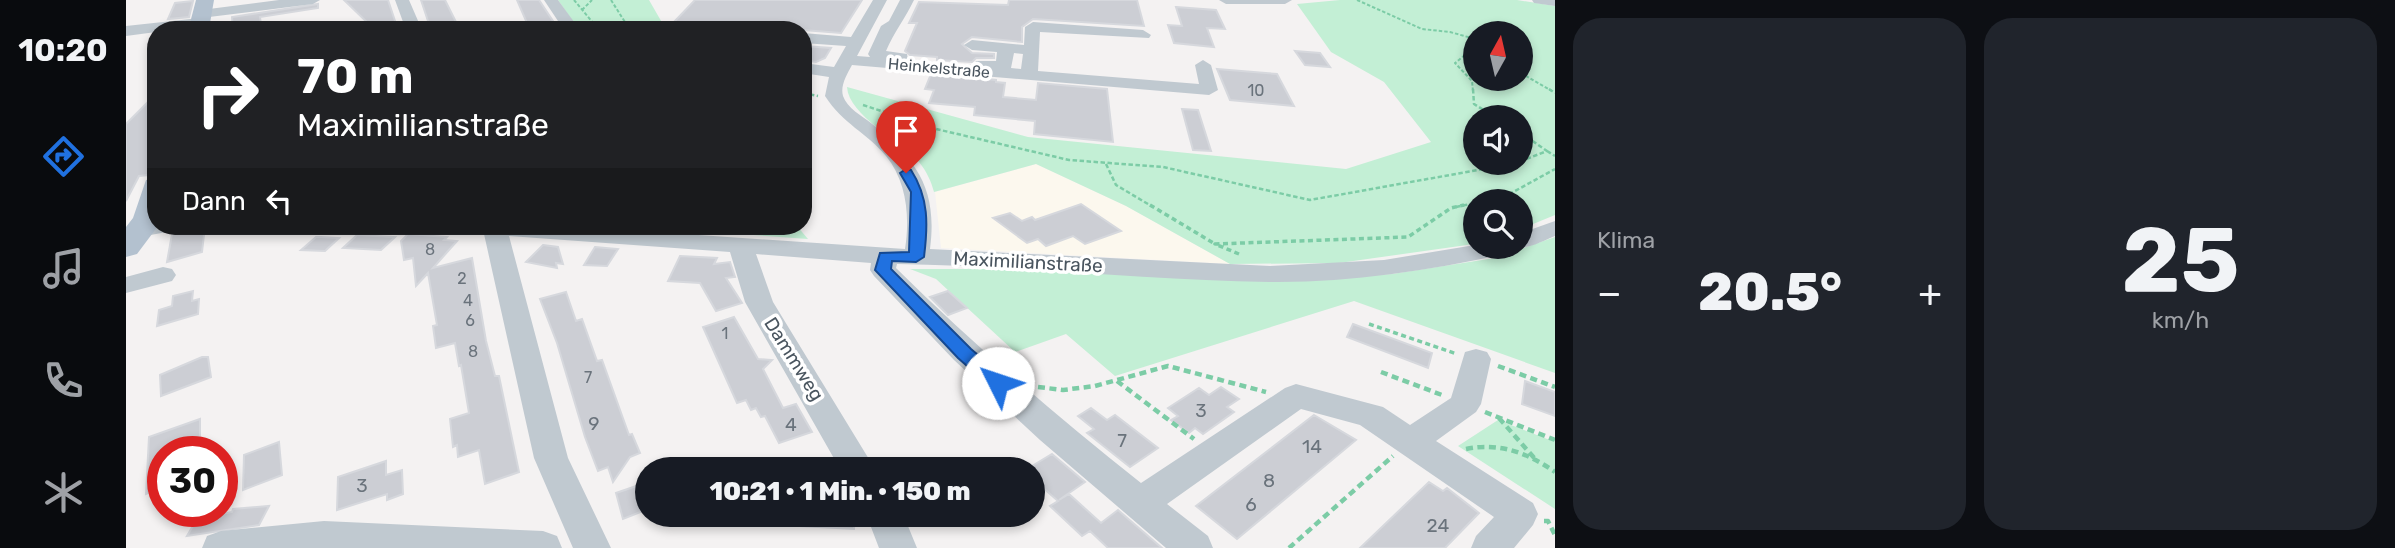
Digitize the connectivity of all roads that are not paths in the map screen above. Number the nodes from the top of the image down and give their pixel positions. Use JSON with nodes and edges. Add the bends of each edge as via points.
{"nodes":[{"id":1,"x":313,"y":0,"type":"edge"},
{"id":2,"x":402,"y":0,"type":"edge"},
{"id":3,"x":551,"y":0,"type":"edge"},
{"id":4,"x":880,"y":0,"type":"edge"},
{"id":5,"x":909,"y":0,"type":"edge"},
{"id":6,"x":919,"y":0,"type":"edge"},
{"id":7,"x":1226,"y":0,"type":"edge"},
{"id":8,"x":1285,"y":0,"type":"edge"},
{"id":9,"x":1539,"y":0,"type":"edge"},
{"id":10,"x":1555,"y":2,"type":"edge"},
{"id":11,"x":202,"y":17,"type":"edge"},
{"id":12,"x":180,"y":21,"type":"edge"},
{"id":13,"x":410,"y":21,"type":"edge"},
{"id":14,"x":566,"y":21,"type":"edge"},
{"id":15,"x":147,"y":27,"type":"edge"},
{"id":16,"x":126,"y":31,"type":"edge"},
{"id":17,"x":1143,"y":35,"type":"dead end"},
{"id":18,"x":812,"y":42,"type":"edge"},
{"id":19,"x":972,"y":45,"type":"dead end"},
{"id":20,"x":1006,"y":48,"type":"junction"},
{"id":21,"x":1031,"y":50,"type":"junction"},
{"id":22,"x":847,"y":58,"type":"junction"},
{"id":23,"x":1203,"y":65,"type":"dead end"},
{"id":24,"x":812,"y":66,"type":"edge"},
{"id":25,"x":1031,"y":76,"type":"junction"},
{"id":26,"x":1555,"y":228,"type":"edge"},
{"id":27,"x":489,"y":235,"type":"edge"},
{"id":28,"x":705,"y":235,"type":"edge"},
{"id":29,"x":1533,"y":236,"type":"edge"},
{"id":30,"x":746,"y":245,"type":"junction"},
{"id":31,"x":1463,"y":255,"type":"edge"},
{"id":32,"x":901,"y":256,"type":"junction"},
{"id":33,"x":163,"y":275,"type":"dead end"},
{"id":34,"x":126,"y":285,"type":"edge"},
{"id":35,"x":1476,"y":359,"type":"road end"},
{"id":36,"x":1419,"y":448,"type":"junction"},
{"id":37,"x":851,"y":457,"type":"edge"},
{"id":38,"x":1140,"y":503,"type":"junction"},
{"id":39,"x":889,"y":527,"type":"edge"},
{"id":40,"x":221,"y":548,"type":"edge"},
{"id":41,"x":543,"y":548,"type":"edge"},
{"id":42,"x":592,"y":548,"type":"edge"},
{"id":43,"x":898,"y":548,"type":"edge"},
{"id":44,"x":1194,"y":548,"type":"edge"},
{"id":45,"x":1490,"y":548,"type":"edge"}],
"edges":[{"from":1,"to":11,"type":"street"},
{"from":2,"to":13,"type":"street"},
{"from":3,"to":14,"type":"street"},
{"from":4,"to":22,"type":"street"},
{"from":5,"to":6,"type":"street"},
{"from":5,"to":20,"type":"street","via":[[895,24],[889,26],[876,54],[1004,67]]},
{"from":7,"to":8,"type":"street"},
{"from":9,"to":10,"type":"street"},
{"from":11,"to":12,"type":"street"},
{"from":15,"to":16,"type":"street"},
{"from":17,"to":21,"type":"street","via":[[1033,27]]},
{"from":18,"to":22,"type":"street"},
{"from":19,"to":20,"type":"street"},
{"from":20,"to":21,"type":"street"},
{"from":21,"to":25,"type":"street"},
{"from":22,"to":24,"type":"street"},
{"from":22,"to":25,"type":"street","name":"Heinkelstraße"},
{"from":22,"to":32,"type":"street","via":[[834,84],[834,96],[844,111],[895,153],[918,192],[919,237]]},
{"from":23,"to":25,"type":"street","via":[[1209,90]]},
{"from":26,"to":29,"type":"street"},
{"from":27,"to":42,"type":"street","via":[[551,458]]},
{"from":28,"to":30,"type":"street","name":"Maximilianstraße"},
{"from":30,"to":32,"type":"street","name":"Maximilianstraße"},
{"from":30,"to":37,"type":"street","name":"Dammweg","via":[[743,252],[758,302]]},
{"from":31,"to":32,"type":"street","name":"Maximilianstraße","via":[[1384,268],[1283,274]]},
{"from":32,"to":38,"type":"street","via":[[883,270],[965,353]]},
{"from":33,"to":34,"type":"street"},
{"from":35,"to":36,"type":"street","via":[[1465,404]]},
{"from":36,"to":38,"type":"street","via":[[1371,416],[1296,396]]},
{"from":36,"to":45,"type":"street","via":[[1520,513]]},
{"from":38,"to":44,"type":"street"},
{"from":39,"to":43,"type":"street"},
{"from":40,"to":41,"type":"street","via":[[324,538]]}]}
